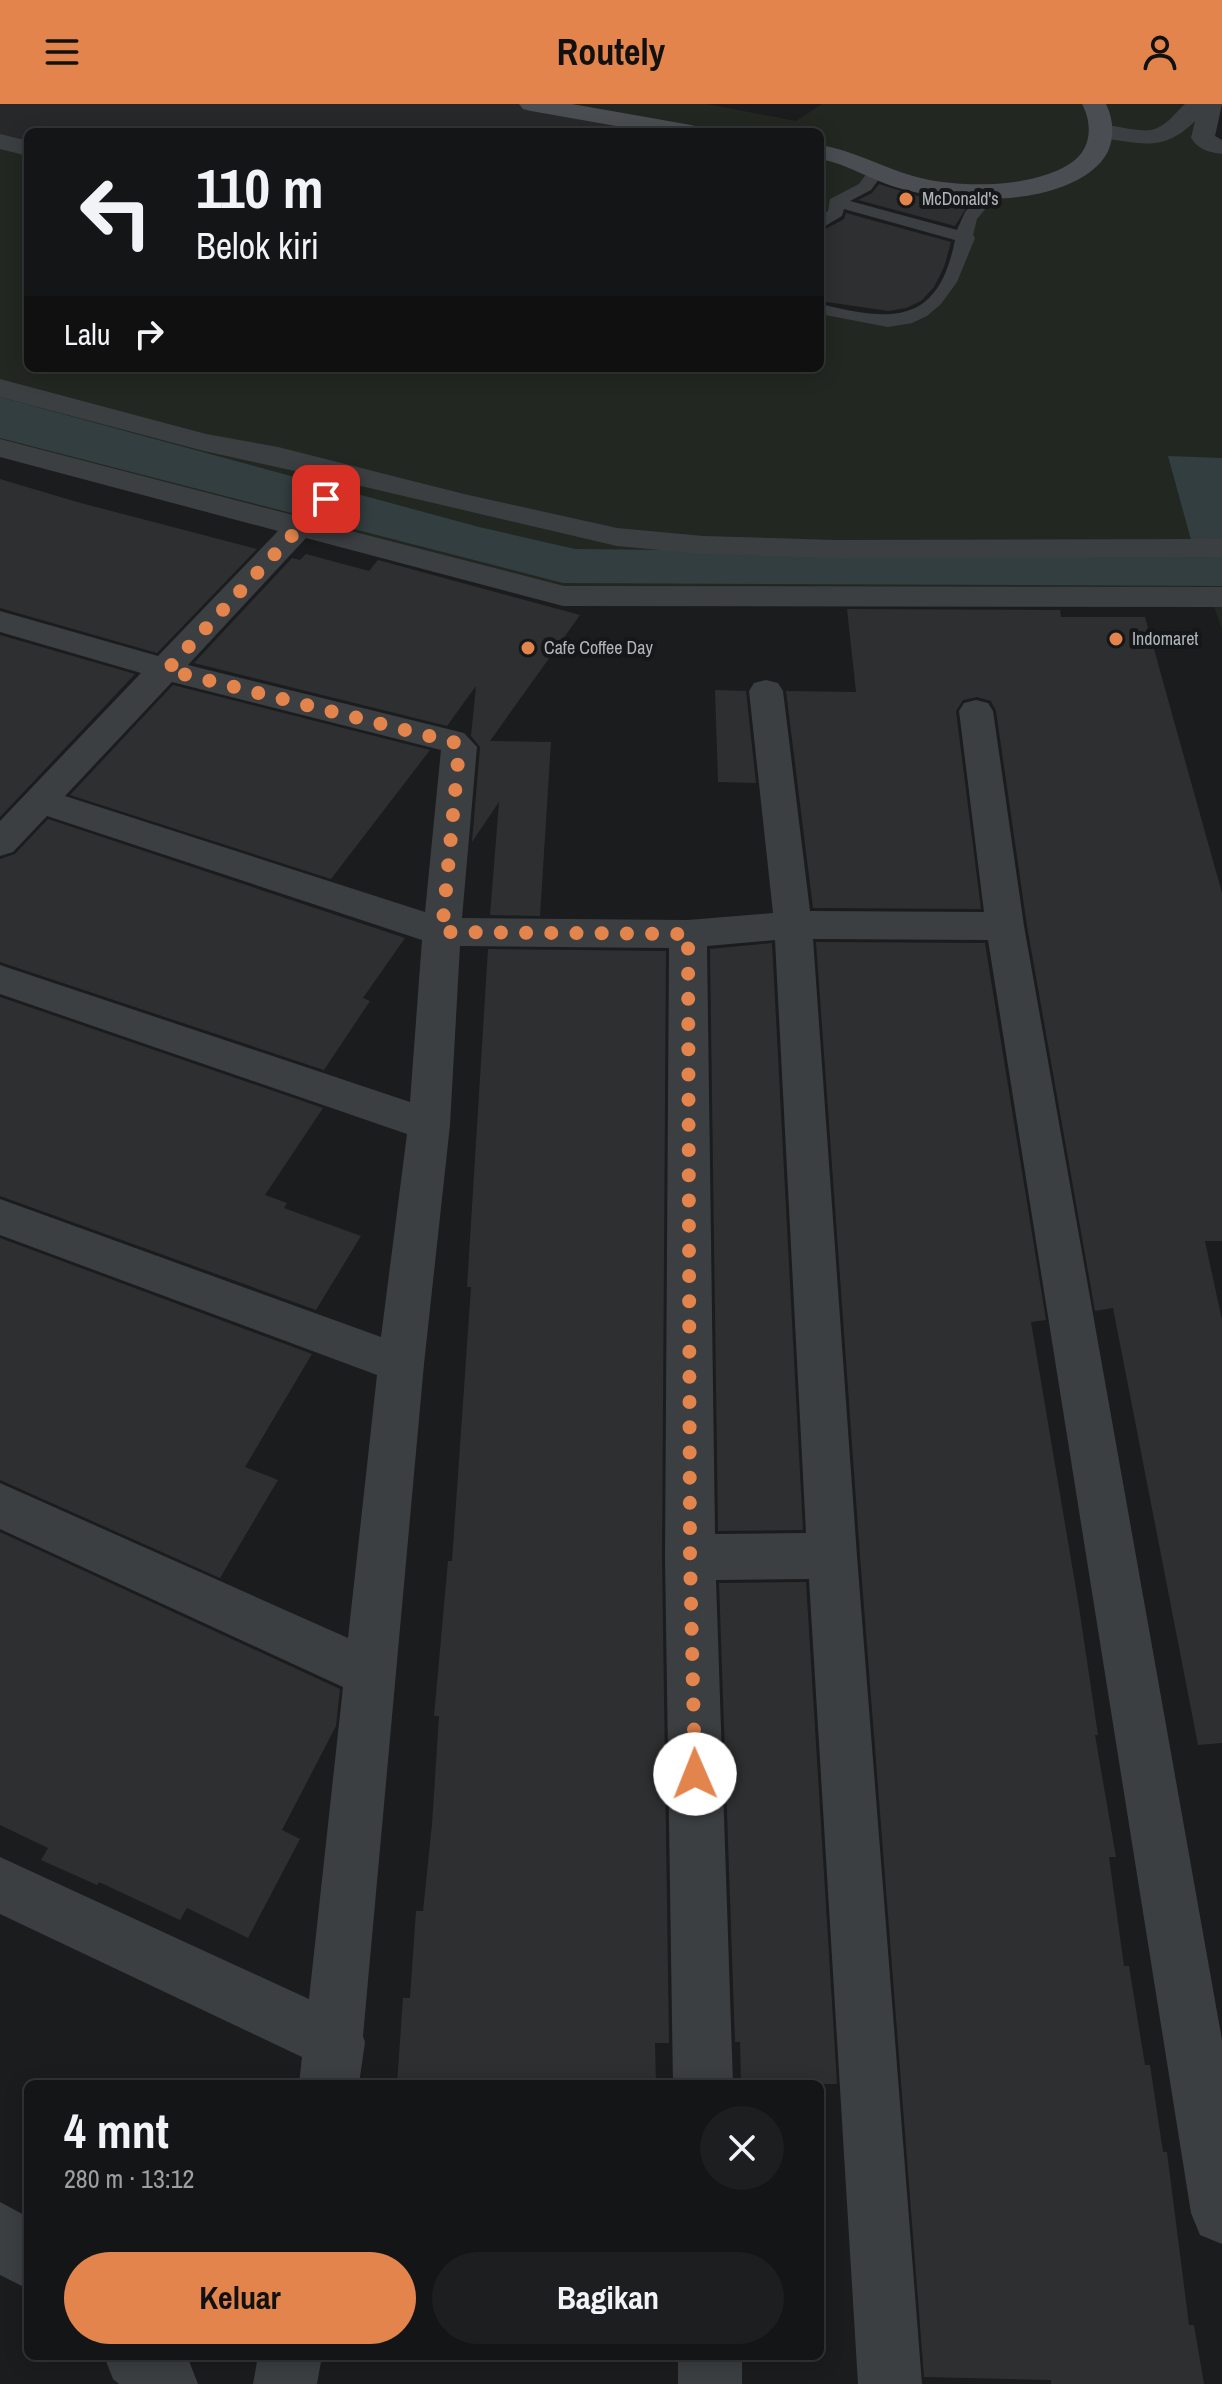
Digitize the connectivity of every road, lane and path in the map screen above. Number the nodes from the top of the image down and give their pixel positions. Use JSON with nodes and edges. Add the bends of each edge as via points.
{"nodes":[{"id":1,"x":531,"y":104,"type":"edge"},
{"id":2,"x":1094,"y":104,"type":"edge"},
{"id":3,"x":1198,"y":104,"type":"edge"},
{"id":4,"x":1210,"y":104,"type":"edge"},
{"id":5,"x":668,"y":128,"type":"edge"},
{"id":6,"x":1101,"y":131,"type":"junction"},
{"id":7,"x":0,"y":141,"type":"edge"},
{"id":8,"x":1222,"y":147,"type":"edge"},
{"id":9,"x":24,"y":148,"type":"edge"},
{"id":10,"x":824,"y":153,"type":"edge"},
{"id":11,"x":876,"y":172,"type":"junction"},
{"id":12,"x":992,"y":191,"type":"junction"},
{"id":13,"x":836,"y":202,"type":"junction"},
{"id":14,"x":824,"y":221,"type":"edge"},
{"id":15,"x":967,"y":238,"type":"junction"},
{"id":16,"x":824,"y":310,"type":"edge"},
{"id":17,"x":0,"y":388,"type":"edge"},
{"id":18,"x":0,"y":448,"type":"edge"},
{"id":19,"x":355,"y":477,"type":"junction"},
{"id":20,"x":299,"y":527,"type":"junction"},
{"id":21,"x":1207,"y":548,"type":"edge"},
{"id":22,"x":1217,"y":597,"type":"edge"},
{"id":23,"x":0,"y":621,"type":"edge"},
{"id":24,"x":1222,"y":630,"type":"edge"},
{"id":25,"x":167,"y":670,"type":"junction"},
{"id":26,"x":766,"y":691,"type":"dead end"},
{"id":27,"x":976,"y":711,"type":"dead end"},
{"id":28,"x":40,"y":801,"type":"junction"},
{"id":29,"x":0,"y":843,"type":"edge"},
{"id":30,"x":793,"y":925,"type":"junction"},
{"id":31,"x":1005,"y":926,"type":"junction"},
{"id":32,"x":442,"y":932,"type":"junction"},
{"id":33,"x":688,"y":934,"type":"junction"},
{"id":34,"x":0,"y":979,"type":"edge"},
{"id":35,"x":429,"y":1125,"type":"junction"},
{"id":36,"x":0,"y":1217,"type":"edge"},
{"id":37,"x":401,"y":1364,"type":"junction"},
{"id":38,"x":0,"y":1505,"type":"edge"},
{"id":39,"x":832,"y":1556,"type":"junction"},
{"id":40,"x":690,"y":1557,"type":"junction"},
{"id":41,"x":372,"y":1674,"type":"junction"},
{"id":42,"x":0,"y":1885,"type":"edge"},
{"id":43,"x":332,"y":2063,"type":"edge"},
{"id":44,"x":703,"y":2080,"type":"edge"},
{"id":45,"x":1222,"y":2213,"type":"edge"},
{"id":46,"x":0,"y":2233,"type":"edge"},
{"id":47,"x":24,"y":2254,"type":"edge"},
{"id":48,"x":140,"y":2360,"type":"edge"},
{"id":49,"x":289,"y":2360,"type":"edge"},
{"id":50,"x":710,"y":2360,"type":"edge"},
{"id":51,"x":166,"y":2384,"type":"edge"},
{"id":52,"x":285,"y":2384,"type":"edge"},
{"id":53,"x":710,"y":2384,"type":"edge"},
{"id":54,"x":890,"y":2384,"type":"edge"}],
"edges":[{"from":1,"to":5,"type":"street"},
{"from":2,"to":6,"type":"street"},
{"from":3,"to":6,"type":"street","via":[[1156,138]]},
{"from":4,"to":8,"type":"street","via":[[1203,138]]},
{"from":6,"to":12,"type":"street","via":[[1092,159],[1069,174],[1044,186]]},
{"from":7,"to":9,"type":"street"},
{"from":10,"to":11,"type":"street","via":[[855,159]]},
{"from":11,"to":12,"type":"street","via":[[918,185]]},
{"from":11,"to":13,"type":"lane","via":[[865,187]]},
{"from":12,"to":15,"type":"lane","via":[[971,215]]},
{"from":13,"to":14,"type":"lane","via":[[836,213]]},
{"from":13,"to":15,"type":"lane"},
{"from":15,"to":16,"type":"lane","via":[[952,276],[930,308],[916,316],[887,323]]},
{"from":17,"to":19,"type":"street"},
{"from":18,"to":20,"type":"street"},
{"from":19,"to":20,"type":"street"},
{"from":19,"to":21,"type":"street","via":[[617,537],[703,545]]},
{"from":20,"to":22,"type":"street","via":[[563,596]]},
{"from":20,"to":25,"type":"street"},
{"from":21,"to":22,"type":"street"},
{"from":22,"to":24,"type":"street"},
{"from":23,"to":25,"type":"street"},
{"from":25,"to":28,"type":"street"},
{"from":25,"to":32,"type":"street","via":[[457,743]]},
{"from":26,"to":30,"type":"street"},
{"from":27,"to":31,"type":"street"},
{"from":28,"to":29,"type":"street"},
{"from":28,"to":32,"type":"street"},
{"from":30,"to":31,"type":"street"},
{"from":30,"to":33,"type":"street"},
{"from":30,"to":39,"type":"street"},
{"from":31,"to":45,"type":"street"},
{"from":32,"to":33,"type":"street"},
{"from":32,"to":35,"type":"street"},
{"from":33,"to":40,"type":"street"},
{"from":34,"to":35,"type":"street"},
{"from":35,"to":37,"type":"street"},
{"from":36,"to":37,"type":"street"},
{"from":37,"to":41,"type":"street"},
{"from":38,"to":41,"type":"street"},
{"from":39,"to":40,"type":"street"},
{"from":39,"to":54,"type":"street"},
{"from":40,"to":44,"type":"street"},
{"from":41,"to":43,"type":"street"},
{"from":42,"to":43,"type":"street"},
{"from":46,"to":47,"type":"street"},
{"from":48,"to":51,"type":"street"},
{"from":49,"to":52,"type":"street"},
{"from":50,"to":53,"type":"street"}]}
